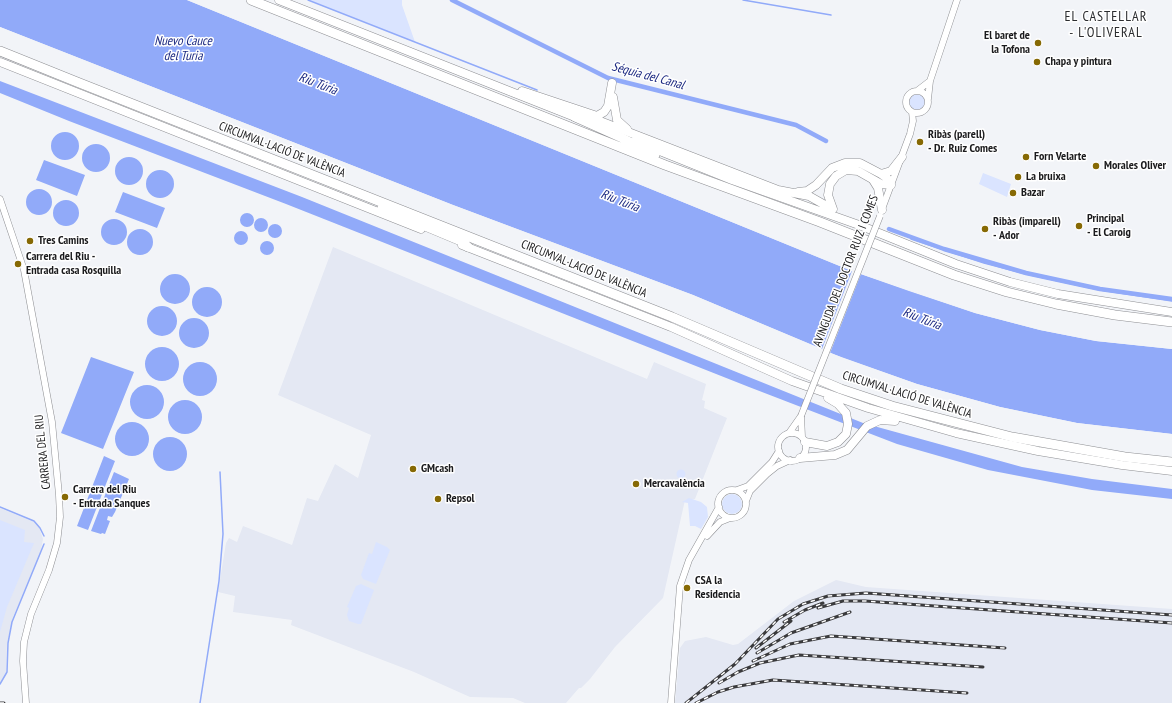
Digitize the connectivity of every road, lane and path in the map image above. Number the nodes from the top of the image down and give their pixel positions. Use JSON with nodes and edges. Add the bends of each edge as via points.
{"nodes":[{"id":1,"x":251,"y":0,"type":"edge"},
{"id":2,"x":279,"y":0,"type":"edge"},
{"id":3,"x":957,"y":0,"type":"edge"},
{"id":4,"x":339,"y":24,"type":"junction"},
{"id":5,"x":0,"y":50,"type":"edge"},
{"id":6,"x":0,"y":54,"type":"edge"},
{"id":7,"x":0,"y":62,"type":"edge"},
{"id":8,"x":930,"y":81,"type":"junction"},
{"id":9,"x":77,"y":82,"type":"junction"},
{"id":10,"x":515,"y":88,"type":"junction"},
{"id":11,"x":917,"y":91,"type":"junction"},
{"id":12,"x":928,"y":98,"type":"junction"},
{"id":13,"x":912,"y":112,"type":"junction"},
{"id":14,"x":920,"y":113,"type":"junction"},
{"id":15,"x":575,"y":118,"type":"junction"},
{"id":16,"x":910,"y":134,"type":"junction"},
{"id":17,"x":667,"y":147,"type":"junction"},
{"id":18,"x":902,"y":157,"type":"junction"},
{"id":19,"x":881,"y":174,"type":"junction"},
{"id":20,"x":701,"y":178,"type":"junction"},
{"id":21,"x":871,"y":178,"type":"junction"},
{"id":22,"x":324,"y":180,"type":"junction"},
{"id":23,"x":892,"y":185,"type":"junction"},
{"id":24,"x":792,"y":193,"type":"junction"},
{"id":25,"x":0,"y":199,"type":"edge"},
{"id":26,"x":832,"y":209,"type":"junction"},
{"id":27,"x":881,"y":213,"type":"junction"},
{"id":28,"x":859,"y":225,"type":"junction"},
{"id":29,"x":468,"y":247,"type":"junction"},
{"id":30,"x":1172,"y":312,"type":"edge"},
{"id":31,"x":1172,"y":322,"type":"edge"},
{"id":32,"x":792,"y":381,"type":"junction"},
{"id":33,"x":801,"y":416,"type":"junction"},
{"id":34,"x":789,"y":433,"type":"junction"},
{"id":35,"x":956,"y":433,"type":"junction"},
{"id":36,"x":804,"y":440,"type":"junction"},
{"id":37,"x":779,"y":450,"type":"junction"},
{"id":38,"x":800,"y":458,"type":"junction"},
{"id":39,"x":790,"y":460,"type":"junction"},
{"id":40,"x":1172,"y":462,"type":"edge"},
{"id":41,"x":1172,"y":472,"type":"edge"},
{"id":42,"x":737,"y":490,"type":"junction"},
{"id":43,"x":746,"y":500,"type":"junction"},
{"id":44,"x":719,"y":507,"type":"junction"},
{"id":45,"x":730,"y":518,"type":"junction"},
{"id":46,"x":695,"y":550,"type":"junction"},
{"id":47,"x":26,"y":700,"type":"edge"},
{"id":48,"x":671,"y":703,"type":"edge"}],
"edges":[{"from":1,"to":20,"type":"highway"},
{"from":2,"to":4,"type":"highway"},
{"from":3,"to":8,"type":"street"},
{"from":4,"to":10,"type":"highway"},
{"from":4,"to":15,"type":"highway"},
{"from":5,"to":9,"type":"highway","name":"CIRCUMVAL·LACIÓ DE VALÈNCIA"},
{"from":6,"to":9,"type":"highway","via":[[64,80]]},
{"from":7,"to":29,"type":"highway","name":"CIRCUMVAL·LACIÓ DE VALÈNCIA"},
{"from":8,"to":11,"type":"street"},
{"from":8,"to":12,"type":"street"},
{"from":9,"to":22,"type":"highway","name":"CIRCUMVAL·LACIÓ DE VALÈNCIA"},
{"from":10,"to":17,"type":"highway"},
{"from":10,"to":17,"type":"highway","via":[[597,116],[608,106],[612,83],[615,114],[620,124]]},
{"from":11,"to":12,"type":"street"},
{"from":11,"to":13,"type":"street","via":[[911,92],[906,100]]},
{"from":12,"to":14,"type":"street","via":[[927,107]]},
{"from":13,"to":14,"type":"street"},
{"from":13,"to":16,"type":"street","name":"AVINGUDA DEL DOCTOR RUIZ I COMES"},
{"from":14,"to":16,"type":"street","name":"AVINGUDA DEL DOCTOR RUIZ I COMES"},
{"from":15,"to":20,"type":"highway","via":[[622,138]]},
{"from":15,"to":28,"type":"highway","via":[[732,180]]},
{"from":16,"to":18,"type":"street","name":"AVINGUDA DEL DOCTOR RUIZ I COMES"},
{"from":17,"to":24,"type":"highway","via":[[778,190]]},
{"from":18,"to":19,"type":"highway","via":[[891,171]]},
{"from":18,"to":23,"type":"street","name":"AVINGUDA DEL DOCTOR RUIZ I COMES"},
{"from":19,"to":23,"type":"highway"},
{"from":19,"to":24,"type":"highway","via":[[860,163],[845,162],[832,168],[807,191]]},
{"from":20,"to":31,"type":"highway","via":[[954,275],[1007,292],[1115,315]]},
{"from":21,"to":23,"type":"highway","via":[[881,184]]},
{"from":21,"to":26,"type":"highway","via":[[858,170],[846,170],[836,176],[830,184],[828,195]]},
{"from":21,"to":27,"type":"highway","via":[[878,188]]},
{"from":22,"to":29,"type":"highway","via":[[405,219],[461,241]]},
{"from":22,"to":40,"type":"highway","name":"CIRCUMVAL·LACIÓ DE VALÈNCIA","via":[[672,317],[841,389],[892,406],[1019,438],[1125,457]]},
{"from":23,"to":27,"type":"street","name":"AVINGUDA DEL DOCTOR RUIZ I COMES"},
{"from":24,"to":26,"type":"highway","via":[[809,196]]},
{"from":25,"to":47,"type":"street","name":"CARRERA DEL RIU","via":[[24,270],[51,415],[59,495],[57,543],[31,614],[24,642]]},
{"from":26,"to":28,"type":"highway"},
{"from":27,"to":33,"type":"street","name":"AVINGUDA DEL DOCTOR RUIZ I COMES","bridge":true},
{"from":28,"to":30,"type":"highway","via":[[956,264],[1010,282],[1058,294]]},
{"from":29,"to":32,"type":"highway","name":"CIRCUMVAL·LACIÓ DE VALÈNCIA","via":[[671,327]]},
{"from":32,"to":35,"type":"highway","name":"CIRCUMVAL·LACIÓ DE VALÈNCIA","via":[[868,408]]},
{"from":32,"to":36,"type":"highway","via":[[834,401],[846,413],[848,420],[848,430],[842,439],[833,445],[821,446]]},
{"from":33,"to":34,"type":"street","name":"AVINGUDA DEL DOCTOR RUIZ I COMES"},
{"from":33,"to":36,"type":"street","name":"AVINGUDA DEL DOCTOR RUIZ I COMES"},
{"from":34,"to":36,"type":"street","via":[[794,433]]},
{"from":34,"to":37,"type":"street","via":[[780,439]]},
{"from":35,"to":38,"type":"highway","via":[[895,420],[880,420],[867,426],[847,450],[835,455]]},
{"from":35,"to":41,"type":"highway","name":"CIRCUMVAL·LACIÓ DE VALÈNCIA","via":[[1046,453]]},
{"from":36,"to":38,"type":"street","via":[[805,451]]},
{"from":37,"to":39,"type":"street","via":[[783,457]]},
{"from":37,"to":42,"type":"street","via":[[772,462],[748,486]]},
{"from":38,"to":39,"type":"street"},
{"from":39,"to":43,"type":"street","via":[[767,474],[750,491]]},
{"from":42,"to":43,"type":"street"},
{"from":42,"to":44,"type":"street","via":[[722,494],[718,501]]},
{"from":43,"to":45,"type":"street","via":[[743,513]]},
{"from":44,"to":45,"type":"street","via":[[723,514]]},
{"from":44,"to":46,"type":"street"},
{"from":45,"to":46,"type":"street","via":[[717,524]]},
{"from":46,"to":48,"type":"street","via":[[682,579],[678,603]]}]}
